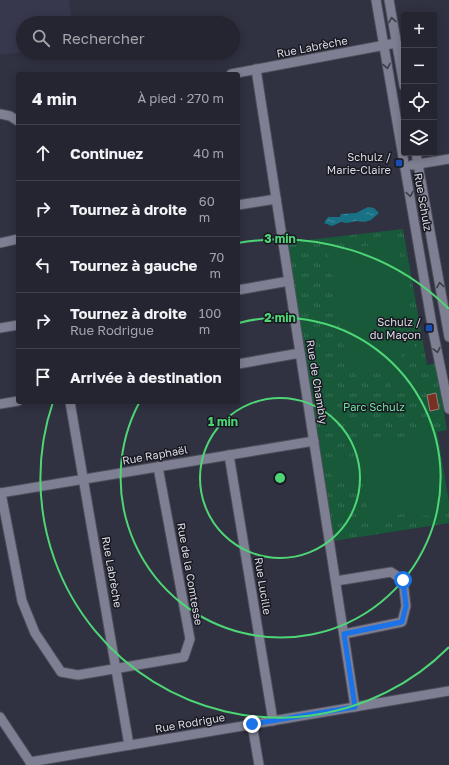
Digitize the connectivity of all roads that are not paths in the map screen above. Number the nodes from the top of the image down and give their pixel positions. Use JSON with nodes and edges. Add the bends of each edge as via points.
{"nodes":[{"id":1,"x":376,"y":0,"type":"edge"},
{"id":2,"x":389,"y":0,"type":"edge"},
{"id":3,"x":396,"y":43,"type":"junction"},
{"id":4,"x":383,"y":45,"type":"junction"},
{"id":5,"x":256,"y":69,"type":"junction"},
{"id":6,"x":240,"y":72,"type":"edge"},
{"id":7,"x":404,"y":84,"type":"edge"},
{"id":8,"x":0,"y":114,"type":"edge"},
{"id":9,"x":16,"y":120,"type":"edge"},
{"id":10,"x":417,"y":156,"type":"edge"},
{"id":11,"x":449,"y":159,"type":"edge"},
{"id":12,"x":418,"y":164,"type":"junction"},
{"id":13,"x":405,"y":166,"type":"junction"},
{"id":14,"x":276,"y":199,"type":"junction"},
{"id":15,"x":240,"y":205,"type":"edge"},
{"id":16,"x":16,"y":240,"type":"edge"},
{"id":17,"x":0,"y":242,"type":"edge"},
{"id":18,"x":434,"y":256,"type":"junction"},
{"id":19,"x":421,"y":259,"type":"junction"},
{"id":20,"x":289,"y":281,"type":"junction"},
{"id":21,"x":240,"y":290,"type":"edge"},
{"id":22,"x":16,"y":325,"type":"edge"},
{"id":23,"x":0,"y":328,"type":"edge"},
{"id":24,"x":433,"y":331,"type":"junction"},
{"id":25,"x":448,"y":332,"type":"edge"},
{"id":26,"x":300,"y":353,"type":"junction"},
{"id":27,"x":240,"y":364,"type":"edge"},
{"id":28,"x":16,"y":401,"type":"edge"},
{"id":29,"x":0,"y":404,"type":"edge"},
{"id":30,"x":70,"y":404,"type":"edge"},
{"id":31,"x":449,"y":408,"type":"edge"},
{"id":32,"x":314,"y":441,"type":"junction"},
{"id":33,"x":229,"y":455,"type":"junction"},
{"id":34,"x":158,"y":467,"type":"junction"},
{"id":35,"x":83,"y":480,"type":"junction"},
{"id":36,"x":0,"y":493,"type":"edge"},
{"id":37,"x":336,"y":580,"type":"junction"},
{"id":38,"x":344,"y":634,"type":"junction"},
{"id":39,"x":116,"y":668,"type":"junction"},
{"id":40,"x":449,"y":691,"type":"edge"},
{"id":41,"x":355,"y":707,"type":"junction"},
{"id":42,"x":0,"y":717,"type":"edge"},
{"id":43,"x":273,"y":721,"type":"junction"},
{"id":44,"x":252,"y":724,"type":"junction"},
{"id":45,"x":129,"y":745,"type":"junction"},
{"id":46,"x":31,"y":764,"type":"edge"},
{"id":47,"x":259,"y":765,"type":"edge"}],
"edges":[{"from":1,"to":4,"type":"street","name":"Rue Schulz"},
{"from":3,"to":2,"type":"street","one_way":true},
{"from":3,"to":4,"type":"street","name":"Rue Labrèche"},
{"from":3,"to":7,"type":"street"},
{"from":4,"to":5,"type":"street","name":"Rue Labrèche"},
{"from":4,"to":13,"type":"street","name":"Rue Schulz","one_way":true},
{"from":5,"to":6,"type":"street","name":"Rue Labrèche"},
{"from":5,"to":14,"type":"street","name":"Rue de Chambly"},
{"from":8,"to":9,"type":"street"},
{"from":10,"to":12,"type":"street","name":"Rue Schulz"},
{"from":11,"to":12,"type":"street"},
{"from":12,"to":13,"type":"street"},
{"from":12,"to":18,"type":"street","name":"Rue Schulz"},
{"from":13,"to":19,"type":"street","name":"Rue Schulz","one_way":true},
{"from":14,"to":15,"type":"street"},
{"from":14,"to":20,"type":"street","name":"Rue de Chambly"},
{"from":16,"to":17,"type":"street"},
{"from":18,"to":19,"type":"street"},
{"from":25,"to":18,"type":"street","name":"Rue Schulz","one_way":true},
{"from":19,"to":24,"type":"street","name":"Rue Schulz"},
{"from":20,"to":21,"type":"street"},
{"from":20,"to":26,"type":"street","name":"Rue de Chambly"},
{"from":22,"to":23,"type":"street"},
{"from":24,"to":25,"type":"street"},
{"from":24,"to":31,"type":"street","name":"Rue Schulz","one_way":true},
{"from":26,"to":27,"type":"street"},
{"from":26,"to":32,"type":"street","name":"Rue de Chambly"},
{"from":28,"to":29,"type":"street"},
{"from":30,"to":35,"type":"street","name":"Rue Labrèche"},
{"from":32,"to":33,"type":"street","name":"Rue Raphaël"},
{"from":32,"to":37,"type":"street","name":"Rue de Chambly"},
{"from":33,"to":34,"type":"street","name":"Rue Raphaël"},
{"from":33,"to":43,"type":"street","name":"Rue Lucille"},
{"from":34,"to":35,"type":"street","name":"Rue Raphaël"},
{"from":34,"to":39,"type":"street","name":"Rue de la Comtesse","via":[[190,639],[184,657]]},
{"from":35,"to":36,"type":"street","name":"Rue Raphaël"},
{"from":35,"to":39,"type":"street","name":"Rue Labrèche"},
{"from":36,"to":39,"type":"street","name":"Rue de la Comtesse","via":[[22,602],[35,632],[61,672],[78,675]]},
{"from":37,"to":38,"type":"street","name":"Rue de Chambly"},
{"from":37,"to":38,"type":"street","via":[[391,572],[403,580],[406,606],[402,622]]},
{"from":38,"to":41,"type":"street","name":"Rue de Chambly"},
{"from":39,"to":45,"type":"street","name":"Rue Labrèche"},
{"from":40,"to":41,"type":"street","name":"Rue Rodrigue"},
{"from":41,"to":43,"type":"street","name":"Rue Rodrigue"},
{"from":42,"to":46,"type":"street"},
{"from":43,"to":44,"type":"street","name":"Rue Rodrigue"},
{"from":44,"to":45,"type":"street","name":"Rue Rodrigue"},
{"from":44,"to":47,"type":"street"},
{"from":45,"to":46,"type":"street","name":"Rue Rodrigue"}]}
